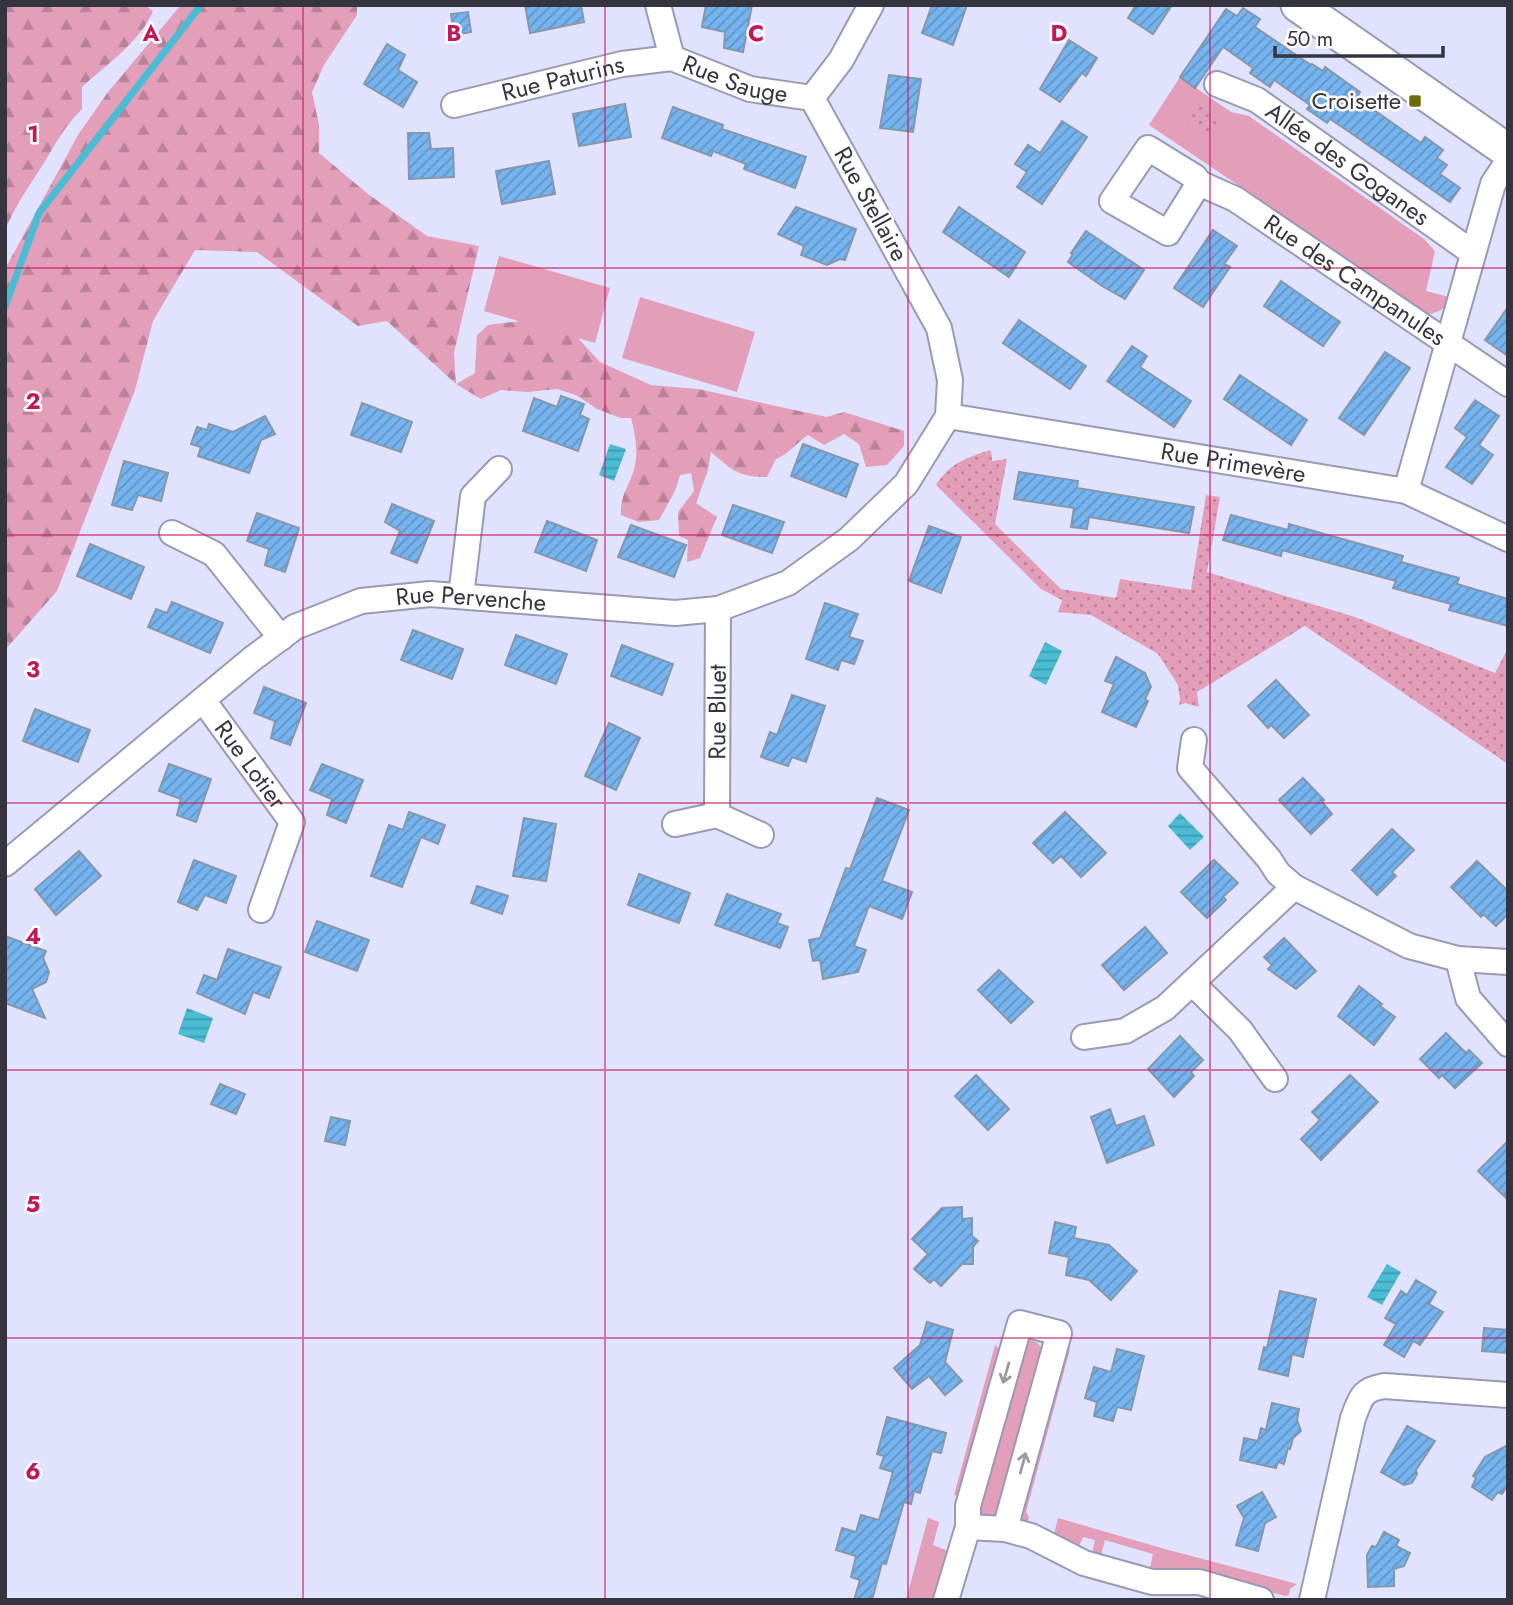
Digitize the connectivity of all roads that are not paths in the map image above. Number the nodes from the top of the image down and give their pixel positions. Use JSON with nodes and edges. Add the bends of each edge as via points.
{"nodes":[{"id":1,"x":658,"y":5,"type":"edge"},
{"id":2,"x":870,"y":5,"type":"edge"},
{"id":3,"x":1298,"y":5,"type":"edge"},
{"id":4,"x":1338,"y":5,"type":"edge"},
{"id":5,"x":672,"y":58,"type":"junction"},
{"id":6,"x":1217,"y":84,"type":"dead end"},
{"id":7,"x":812,"y":97,"type":"junction"},
{"id":8,"x":454,"y":105,"type":"dead end"},
{"id":9,"x":1508,"y":124,"type":"edge"},
{"id":10,"x":1508,"y":151,"type":"edge"},
{"id":11,"x":1508,"y":162,"type":"edge"},
{"id":12,"x":1199,"y":183,"type":"dead end"},
{"id":13,"x":1474,"y":253,"type":"junction"},
{"id":14,"x":1448,"y":344,"type":"junction"},
{"id":15,"x":1508,"y":384,"type":"edge"},
{"id":16,"x":948,"y":416,"type":"junction"},
{"id":17,"x":499,"y":469,"type":"dead end"},
{"id":18,"x":1406,"y":491,"type":"junction"},
{"id":19,"x":172,"y":533,"type":"dead end"},
{"id":20,"x":1508,"y":539,"type":"edge"},
{"id":21,"x":461,"y":596,"type":"junction"},
{"id":22,"x":718,"y":609,"type":"junction"},
{"id":23,"x":281,"y":638,"type":"junction"},
{"id":24,"x":203,"y":700,"type":"junction"},
{"id":25,"x":1194,"y":740,"type":"dead end"},
{"id":26,"x":716,"y":815,"type":"junction"},
{"id":27,"x":674,"y":824,"type":"dead end"},
{"id":28,"x":761,"y":835,"type":"dead end"},
{"id":29,"x":5,"y":864,"type":"edge"},
{"id":30,"x":1294,"y":887,"type":"junction"},
{"id":31,"x":261,"y":910,"type":"dead end"},
{"id":32,"x":1458,"y":959,"type":"junction"},
{"id":33,"x":1508,"y":962,"type":"edge"},
{"id":34,"x":1192,"y":983,"type":"junction"},
{"id":35,"x":1084,"y":1037,"type":"dead end"},
{"id":36,"x":1508,"y":1044,"type":"edge"},
{"id":37,"x":1275,"y":1079,"type":"dead end"},
{"id":38,"x":1508,"y":1395,"type":"edge"},
{"id":39,"x":968,"y":1527,"type":"junction"},
{"id":40,"x":1005,"y":1529,"type":"junction"},
{"id":41,"x":1176,"y":1591,"type":"edge"},
{"id":42,"x":946,"y":1600,"type":"edge"},
{"id":43,"x":1261,"y":1600,"type":"edge"},
{"id":44,"x":1312,"y":1600,"type":"edge"}],
"edges":[{"from":1,"to":5,"type":"street","name":"Rue Sauge"},
{"from":2,"to":7,"type":"street","via":[[841,60]]},
{"from":3,"to":10,"type":"street"},
{"from":4,"to":9,"type":"street"},
{"from":5,"to":7,"type":"street","name":"Rue Sauge","via":[[750,89]]},
{"from":5,"to":8,"type":"street","name":"Rue Paturins","via":[[622,64]]},
{"from":6,"to":13,"type":"street","name":"Allée des Goganes","via":[[1257,100]]},
{"from":7,"to":16,"type":"street","name":"Rue Stellaire","via":[[939,328],[950,380]]},
{"from":11,"to":13,"type":"street","via":[[1493,184]]},
{"from":12,"to":14,"type":"street","name":"Rue des Campanules","via":[[1235,199]]},
{"from":13,"to":14,"type":"street"},
{"from":14,"to":15,"type":"street","name":"Rue des Campanules"},
{"from":14,"to":18,"type":"street"},
{"from":16,"to":18,"type":"street","name":"Rue Primevère"},
{"from":16,"to":22,"type":"street","name":"Rue Pervenche","via":[[906,484],[849,539],[788,583]]},
{"from":17,"to":21,"type":"street","via":[[473,496]]},
{"from":18,"to":20,"type":"street","name":"Rue Primevère"},
{"from":19,"to":23,"type":"street","via":[[214,554]]},
{"from":21,"to":22,"type":"street","name":"Rue Pervenche","via":[[675,613]]},
{"from":21,"to":23,"type":"street","name":"Rue Pervenche","via":[[430,594],[362,601],[295,627]]},
{"from":22,"to":26,"type":"street","name":"Rue Bluet"},
{"from":23,"to":24,"type":"street","name":"Rue Pervenche"},
{"from":24,"to":29,"type":"street","name":"Rue Pervenche"},
{"from":24,"to":31,"type":"street","name":"Rue Lotier","via":[[292,822]]},
{"from":25,"to":30,"type":"street","via":[[1190,768]]},
{"from":26,"to":27,"type":"street"},
{"from":26,"to":28,"type":"street"},
{"from":30,"to":32,"type":"street","via":[[1409,946]]},
{"from":30,"to":34,"type":"street"},
{"from":32,"to":33,"type":"street"},
{"from":32,"to":36,"type":"street","via":[[1468,998]]},
{"from":34,"to":35,"type":"street","via":[[1166,1008],[1125,1031]]},
{"from":34,"to":37,"type":"street","via":[[1240,1030]]},
{"from":38,"to":44,"type":"street","via":[[1369,1388],[1353,1418]]},
{"from":39,"to":40,"type":"street"},
{"from":40,"to":39,"type":"street","one_way":true,"via":[[1059,1333],[1020,1322],[968,1506]]},
{"from":39,"to":42,"type":"street"},
{"from":40,"to":41,"type":"street","via":[[1046,1542],[1084,1563]]},
{"from":41,"to":43,"type":"street","via":[[1199,1582]]}]}
